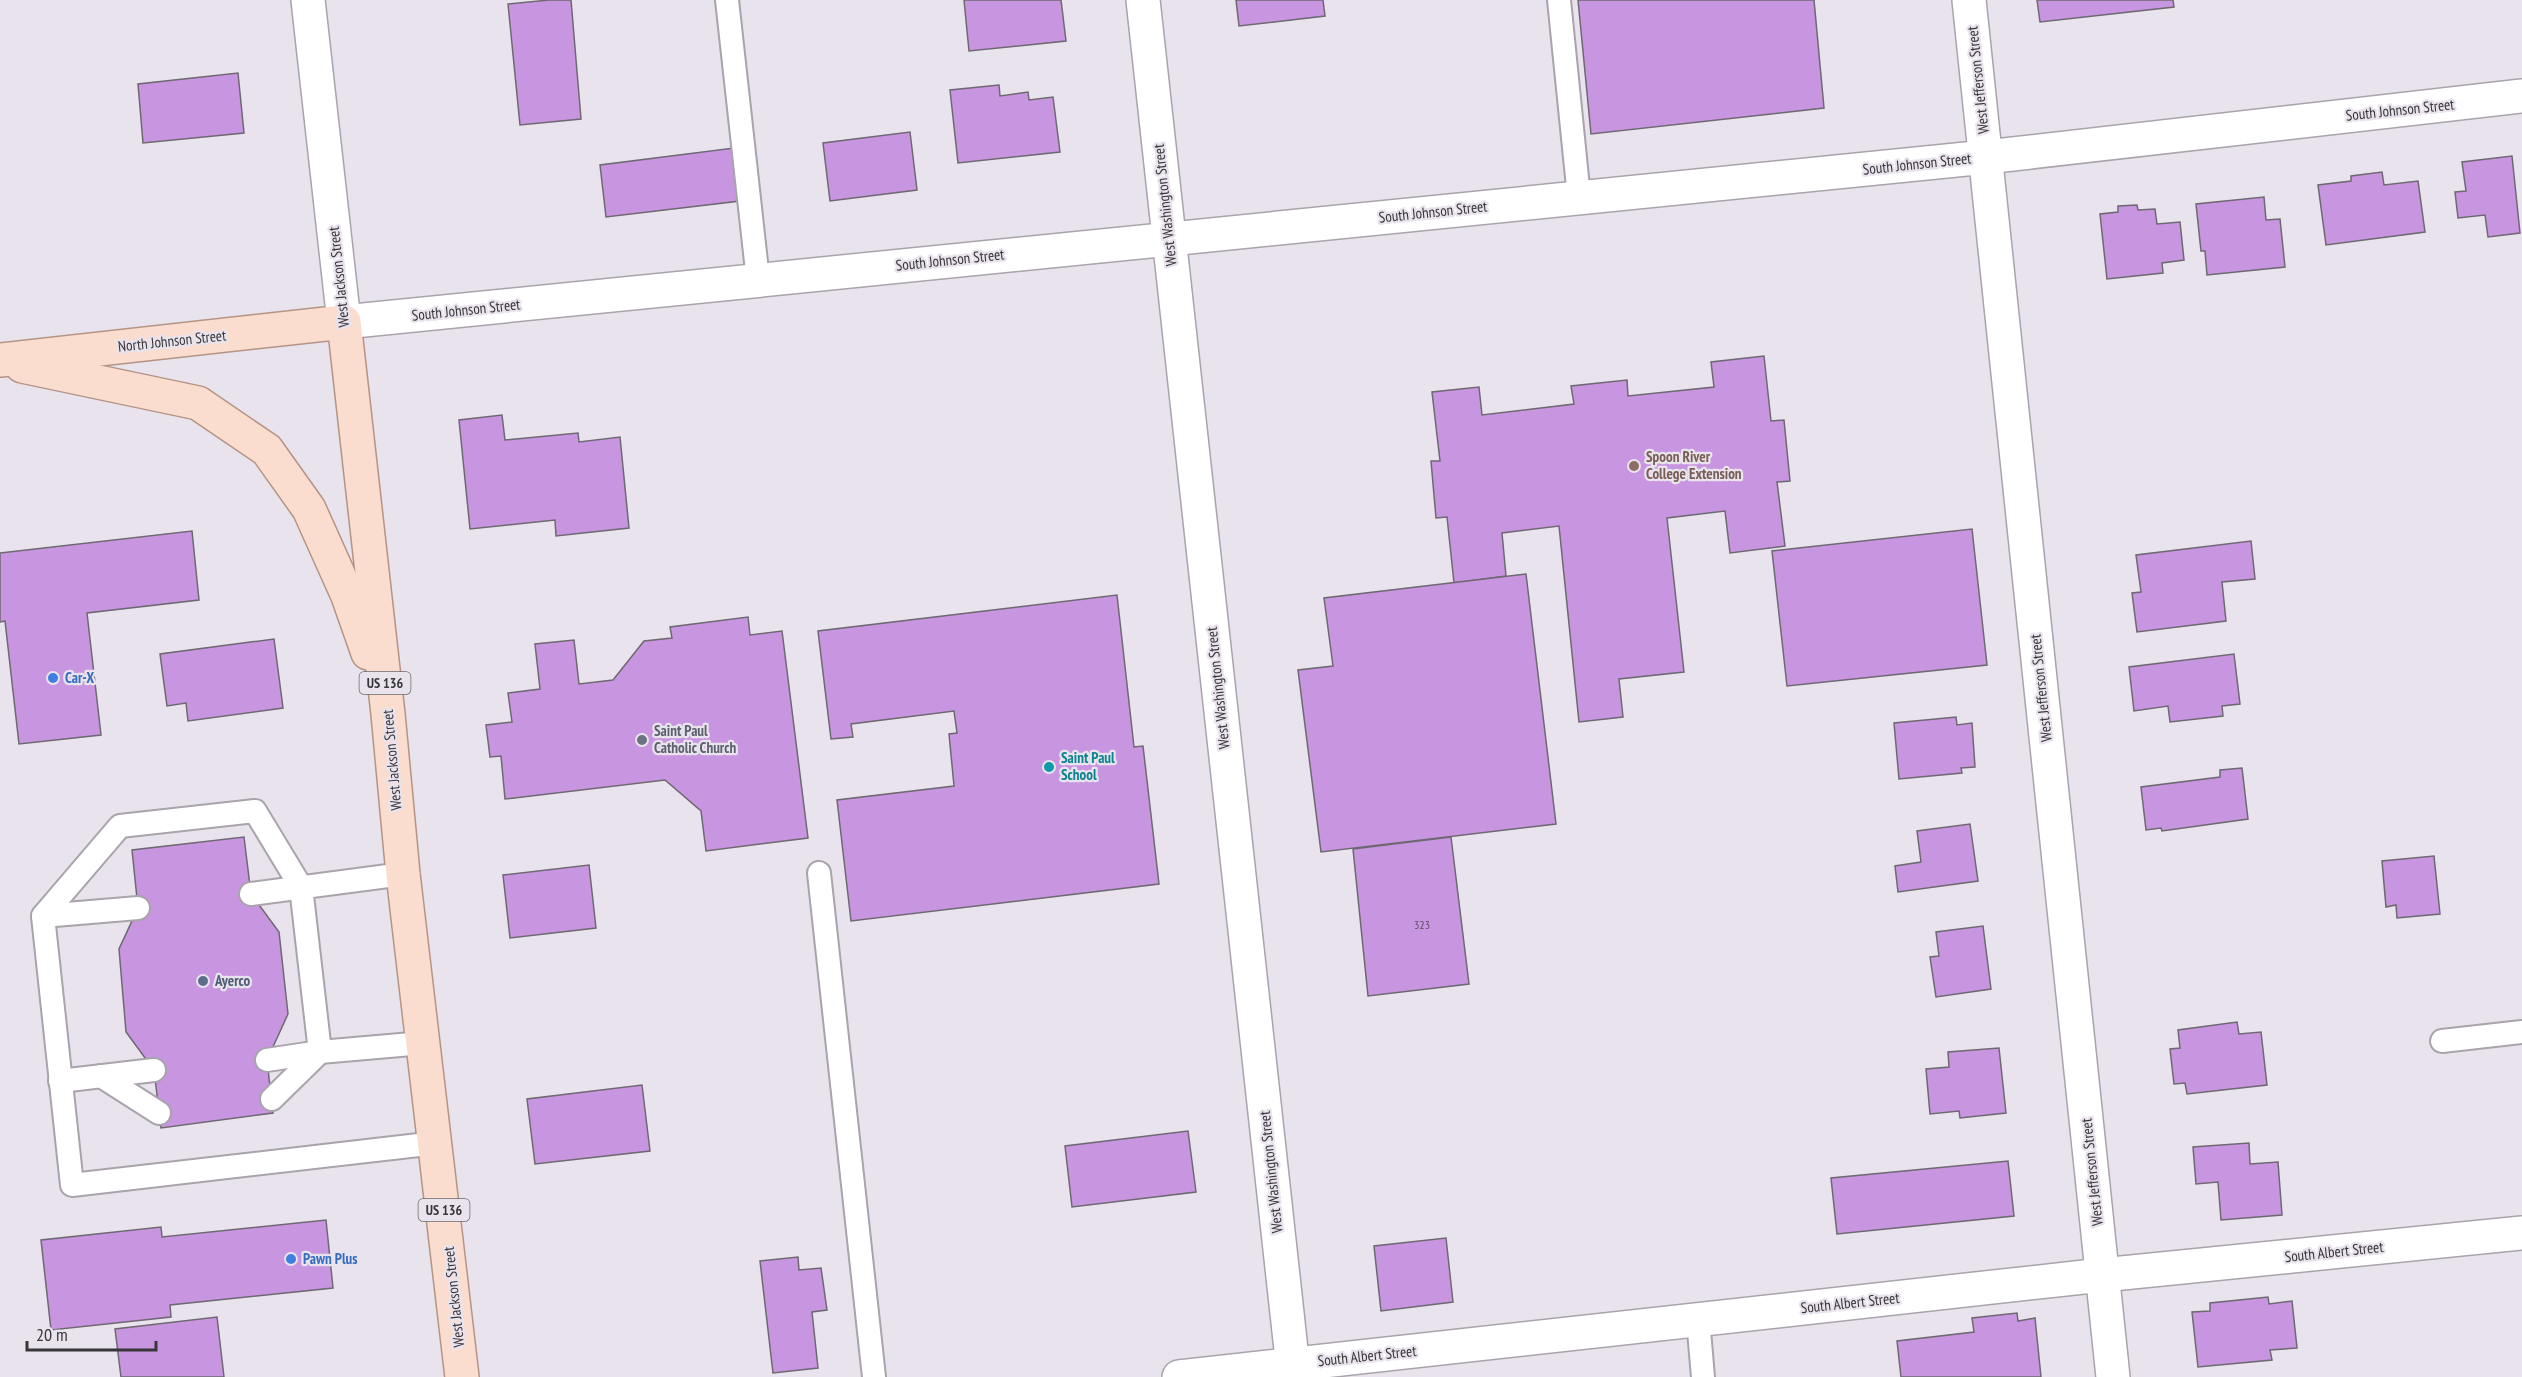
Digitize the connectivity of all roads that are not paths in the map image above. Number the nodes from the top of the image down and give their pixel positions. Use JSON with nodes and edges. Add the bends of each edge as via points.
{"nodes":[{"id":1,"x":308,"y":0,"type":"edge"},
{"id":2,"x":727,"y":0,"type":"edge"},
{"id":3,"x":1143,"y":0,"type":"edge"},
{"id":4,"x":1559,"y":0,"type":"edge"},
{"id":5,"x":1969,"y":0,"type":"edge"},
{"id":6,"x":2522,"y":96,"type":"edge"},
{"id":7,"x":1986,"y":157,"type":"junction"},
{"id":8,"x":1579,"y":197,"type":"junction"},
{"id":9,"x":1169,"y":238,"type":"junction"},
{"id":10,"x":758,"y":280,"type":"junction"},
{"id":11,"x":344,"y":322,"type":"junction"},
{"id":12,"x":0,"y":361,"type":"edge"},
{"id":13,"x":388,"y":714,"type":"junction"},
{"id":14,"x":819,"y":873,"type":"dead end"},
{"id":15,"x":403,"y":874,"type":"junction"},
{"id":16,"x":301,"y":887,"type":"junction"},
{"id":17,"x":251,"y":894,"type":"dead end"},
{"id":18,"x":138,"y":908,"type":"dead end"},
{"id":19,"x":43,"y":916,"type":"junction"},
{"id":20,"x":2522,"y":1032,"type":"edge"},
{"id":21,"x":2442,"y":1041,"type":"dead end"},
{"id":22,"x":423,"y":1043,"type":"junction"},
{"id":23,"x":320,"y":1052,"type":"junction"},
{"id":24,"x":267,"y":1060,"type":"dead end"},
{"id":25,"x":153,"y":1070,"type":"dead end"},
{"id":26,"x":101,"y":1076,"type":"junction"},
{"id":27,"x":60,"y":1082,"type":"junction"},
{"id":28,"x":272,"y":1099,"type":"dead end"},
{"id":29,"x":159,"y":1113,"type":"dead end"},
{"id":30,"x":436,"y":1143,"type":"junction"},
{"id":31,"x":2522,"y":1233,"type":"edge"},
{"id":32,"x":2102,"y":1275,"type":"junction"},
{"id":33,"x":1698,"y":1319,"type":"junction"},
{"id":34,"x":1294,"y":1371,"type":"edge"},
{"id":35,"x":462,"y":1377,"type":"edge"},
{"id":36,"x":874,"y":1377,"type":"edge"},
{"id":37,"x":1179,"y":1377,"type":"edge"},
{"id":38,"x":1703,"y":1377,"type":"edge"},
{"id":39,"x":2113,"y":1377,"type":"edge"}],
"edges":[{"from":1,"to":11,"type":"street","name":"West Jackson Street"},
{"from":2,"to":10,"type":"lane"},
{"from":3,"to":9,"type":"street","name":"West Washington Street"},
{"from":4,"to":8,"type":"lane"},
{"from":5,"to":7,"type":"street","name":"West Jefferson Street"},
{"from":6,"to":7,"type":"street","name":"South Johnson Street"},
{"from":7,"to":8,"type":"street","name":"South Johnson Street"},
{"from":7,"to":32,"type":"street","name":"West Jefferson Street"},
{"from":8,"to":9,"type":"street","name":"South Johnson Street"},
{"from":9,"to":10,"type":"street","name":"South Johnson Street"},
{"from":9,"to":34,"type":"street","name":"West Washington Street"},
{"from":10,"to":11,"type":"street","name":"South Johnson Street"},
{"from":11,"to":12,"type":"main road","name":"North Johnson Street"},
{"from":11,"to":13,"type":"main road","name":"West Jackson Street","number":"US 136"},
{"from":12,"to":13,"type":"main road","via":[[198,403],[267,450],[309,509],[348,596]]},
{"from":13,"to":15,"type":"main road","name":"West Jackson Street","number":"US 136"},
{"from":14,"to":36,"type":"lane"},
{"from":15,"to":16,"type":"lane"},
{"from":15,"to":22,"type":"main road","name":"West Jackson Street","number":"US 136"},
{"from":16,"to":17,"type":"lane"},
{"from":16,"to":19,"type":"lane","via":[[255,811],[120,826]]},
{"from":16,"to":23,"type":"lane"},
{"from":18,"to":19,"type":"lane"},
{"from":19,"to":27,"type":"lane"},
{"from":20,"to":21,"type":"lane"},
{"from":22,"to":23,"type":"lane"},
{"from":22,"to":30,"type":"main road","name":"West Jackson Street","number":"US 136"},
{"from":23,"to":24,"type":"lane"},
{"from":23,"to":28,"type":"lane"},
{"from":25,"to":26,"type":"lane"},
{"from":26,"to":27,"type":"lane"},
{"from":26,"to":29,"type":"lane"},
{"from":27,"to":30,"type":"lane","via":[[72,1185]]},
{"from":30,"to":35,"type":"main road","name":"West Jackson Street","number":"US 136"},
{"from":31,"to":32,"type":"street","name":"South Albert Street"},
{"from":32,"to":33,"type":"street","name":"South Albert Street"},
{"from":32,"to":39,"type":"street","name":"West Jefferson Street"},
{"from":33,"to":34,"type":"street","name":"South Albert Street"},
{"from":33,"to":38,"type":"lane"},
{"from":34,"to":37,"type":"street","name":"South Albert Street"}]}
